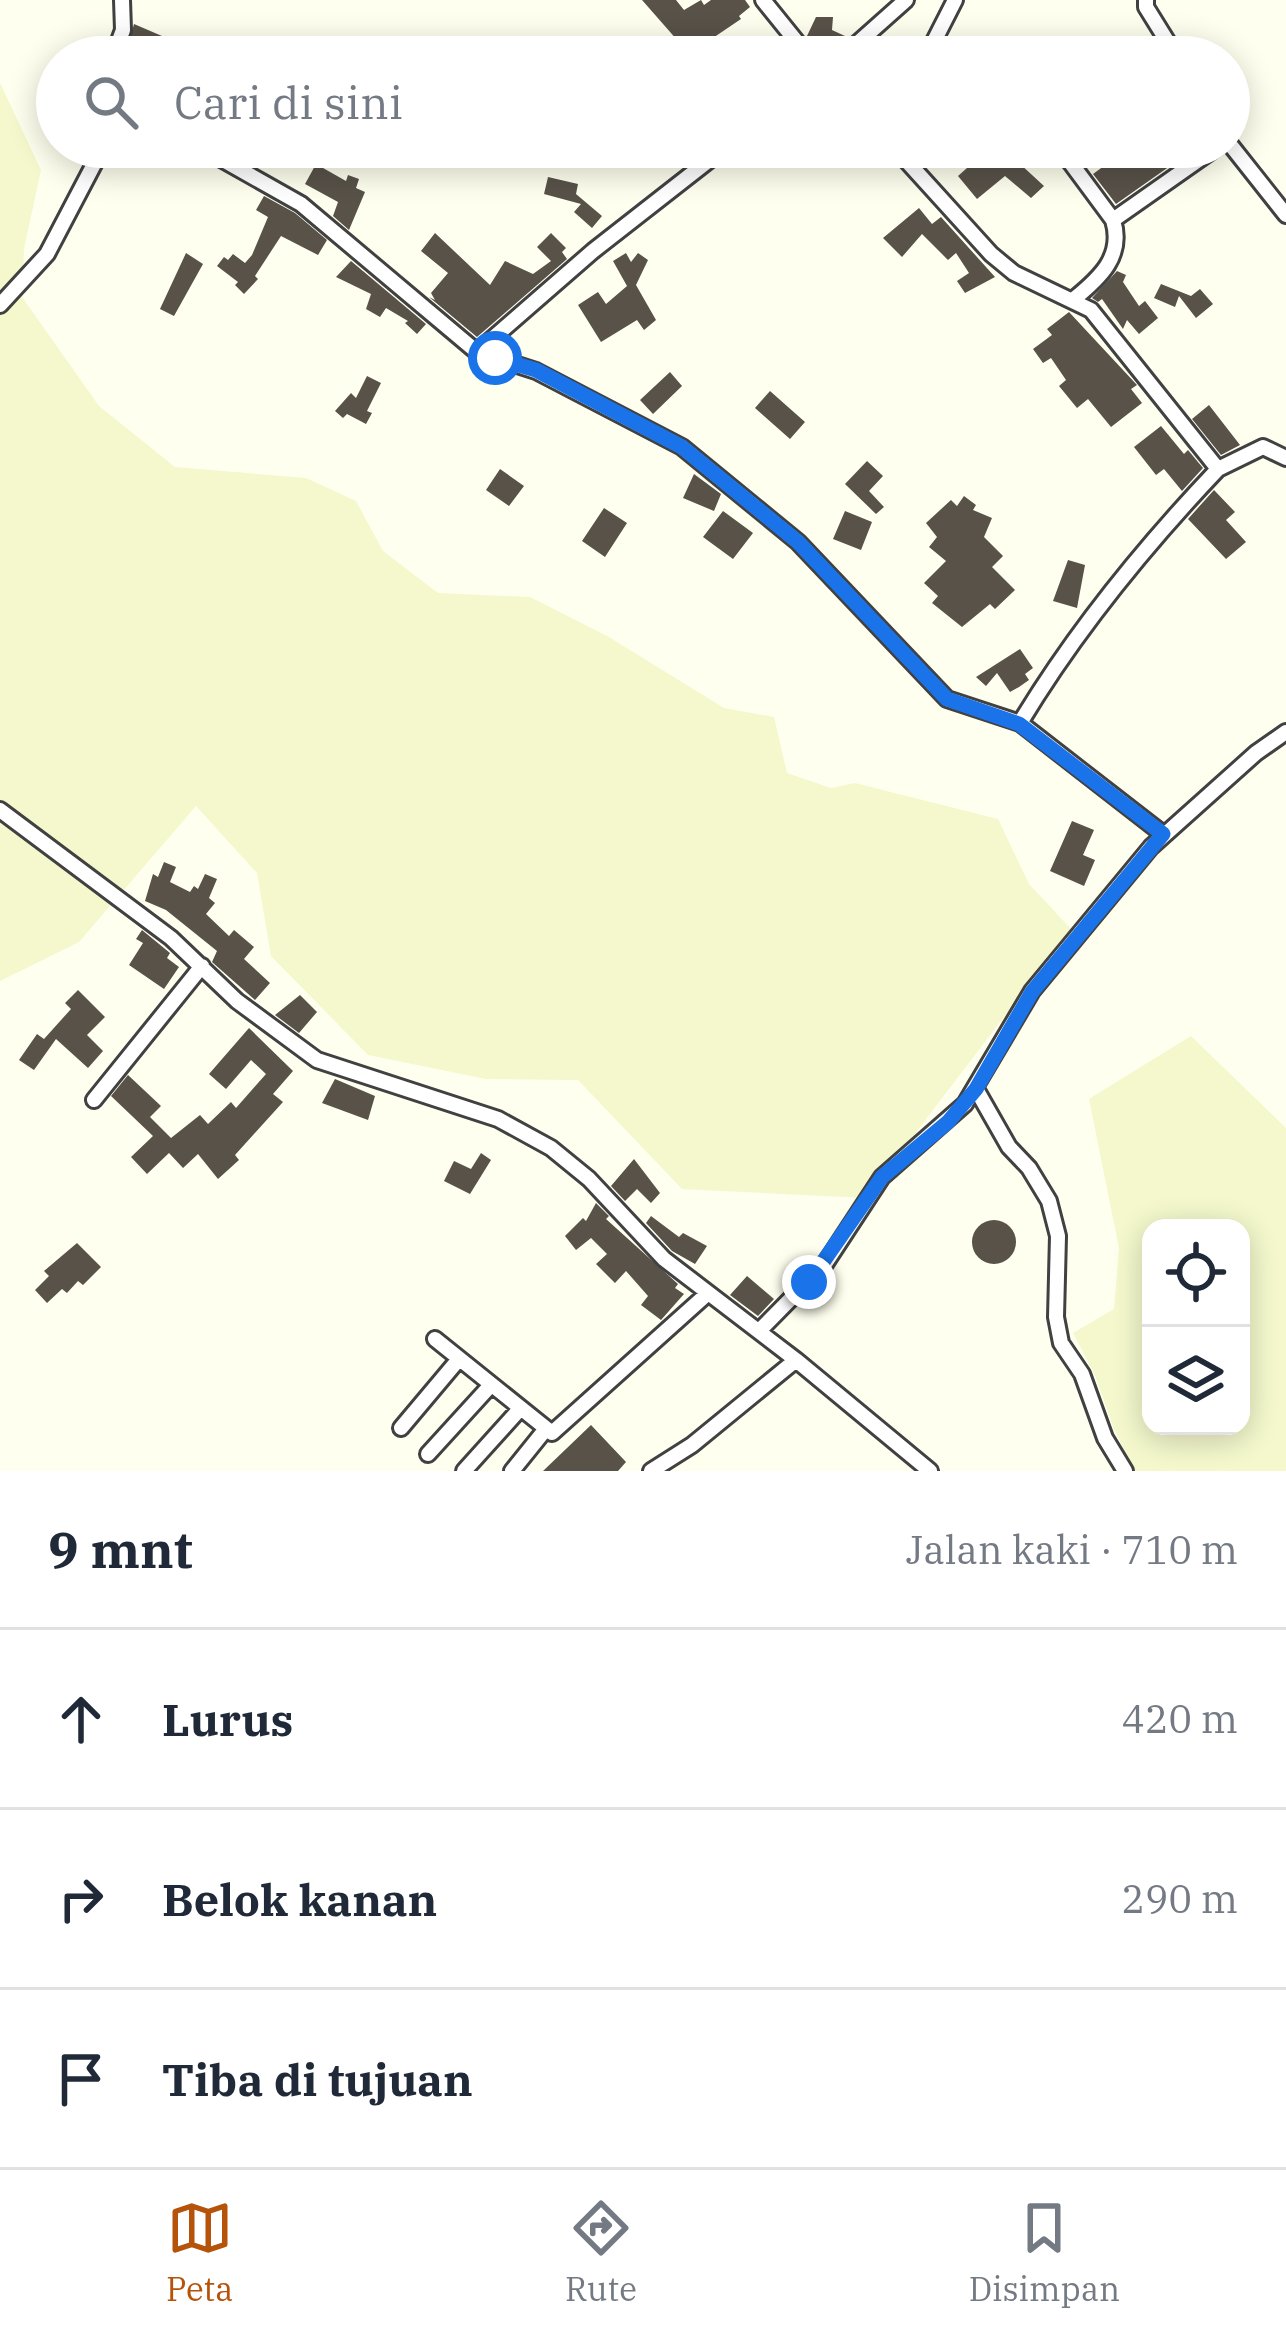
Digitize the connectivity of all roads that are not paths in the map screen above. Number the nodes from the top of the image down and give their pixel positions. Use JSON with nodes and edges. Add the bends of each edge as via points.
{"nodes":[{"id":1,"x":122,"y":0,"type":"edge"},
{"id":2,"x":763,"y":0,"type":"edge"},
{"id":3,"x":905,"y":0,"type":"edge"},
{"id":4,"x":956,"y":0,"type":"edge"},
{"id":5,"x":1146,"y":0,"type":"edge"},
{"id":6,"x":121,"y":36,"type":"edge"},
{"id":7,"x":792,"y":36,"type":"edge"},
{"id":8,"x":865,"y":36,"type":"edge"},
{"id":9,"x":937,"y":36,"type":"edge"},
{"id":10,"x":1164,"y":36,"type":"edge"},
{"id":11,"x":92,"y":168,"type":"edge"},
{"id":12,"x":237,"y":168,"type":"edge"},
{"id":13,"x":699,"y":168,"type":"edge"},
{"id":14,"x":914,"y":168,"type":"edge"},
{"id":15,"x":1075,"y":168,"type":"edge"},
{"id":16,"x":1187,"y":168,"type":"edge"},
{"id":17,"x":1249,"y":168,"type":"edge"},
{"id":18,"x":1286,"y":215,"type":"edge"},
{"id":19,"x":1113,"y":220,"type":"junction"},
{"id":20,"x":1074,"y":299,"type":"junction"},
{"id":21,"x":0,"y":305,"type":"edge"},
{"id":22,"x":477,"y":352,"type":"junction"},
{"id":23,"x":1286,"y":458,"type":"edge"},
{"id":24,"x":1218,"y":469,"type":"junction"},
{"id":25,"x":1019,"y":724,"type":"junction"},
{"id":26,"x":1286,"y":731,"type":"edge"},
{"id":27,"x":0,"y":810,"type":"edge"},
{"id":28,"x":1163,"y":834,"type":"junction"},
{"id":29,"x":202,"y":967,"type":"junction"},
{"id":30,"x":976,"y":1089,"type":"junction"},
{"id":31,"x":94,"y":1100,"type":"dead end"},
{"id":32,"x":707,"y":1294,"type":"junction"},
{"id":33,"x":760,"y":1330,"type":"junction"},
{"id":34,"x":435,"y":1339,"type":"dead end"},
{"id":35,"x":459,"y":1359,"type":"junction"},
{"id":36,"x":796,"y":1360,"type":"junction"},
{"id":37,"x":490,"y":1386,"type":"junction"},
{"id":38,"x":519,"y":1410,"type":"junction"},
{"id":39,"x":401,"y":1428,"type":"dead end"},
{"id":40,"x":545,"y":1430,"type":"junction"},
{"id":41,"x":428,"y":1454,"type":"dead end"},
{"id":42,"x":464,"y":1471,"type":"edge"},
{"id":43,"x":512,"y":1471,"type":"edge"},
{"id":44,"x":651,"y":1471,"type":"edge"},
{"id":45,"x":930,"y":1471,"type":"edge"},
{"id":46,"x":1125,"y":1471,"type":"edge"}],
"edges":[{"from":1,"to":6,"type":"street"},
{"from":2,"to":7,"type":"street"},
{"from":3,"to":8,"type":"street"},
{"from":4,"to":9,"type":"street"},
{"from":5,"to":10,"type":"street"},
{"from":11,"to":21,"type":"street","via":[[47,254]]},
{"from":12,"to":22,"type":"street","via":[[301,204]]},
{"from":13,"to":22,"type":"street"},
{"from":14,"to":20,"type":"street","via":[[1003,264]]},
{"from":15,"to":19,"type":"street"},
{"from":16,"to":19,"type":"street"},
{"from":17,"to":18,"type":"street"},
{"from":19,"to":20,"type":"street","via":[[1112,257]]},
{"from":20,"to":24,"type":"street","via":[[1102,321]]},
{"from":22,"to":25,"type":"street","via":[[536,370],[682,447],[798,542],[947,699]]},
{"from":23,"to":24,"type":"street","via":[[1263,447]]},
{"from":24,"to":25,"type":"street","via":[[1108,593]]},
{"from":25,"to":28,"type":"street"},
{"from":26,"to":28,"type":"street"},
{"from":27,"to":29,"type":"street"},
{"from":28,"to":30,"type":"street","via":[[1032,992]]},
{"from":29,"to":31,"type":"street"},
{"from":29,"to":32,"type":"street","via":[[328,1067],[498,1118],[551,1148]]},
{"from":30,"to":33,"type":"street","via":[[882,1177],[825,1264]]},
{"from":30,"to":46,"type":"street","via":[[1049,1201],[1058,1236],[1061,1343]]},
{"from":32,"to":33,"type":"street"},
{"from":32,"to":40,"type":"street","via":[[559,1430]]},
{"from":33,"to":36,"type":"street"},
{"from":34,"to":35,"type":"street"},
{"from":35,"to":37,"type":"street"},
{"from":35,"to":39,"type":"street"},
{"from":36,"to":44,"type":"street"},
{"from":36,"to":45,"type":"street"},
{"from":37,"to":38,"type":"street"},
{"from":37,"to":41,"type":"street"},
{"from":38,"to":40,"type":"street"},
{"from":38,"to":42,"type":"street"},
{"from":40,"to":43,"type":"street"}]}
